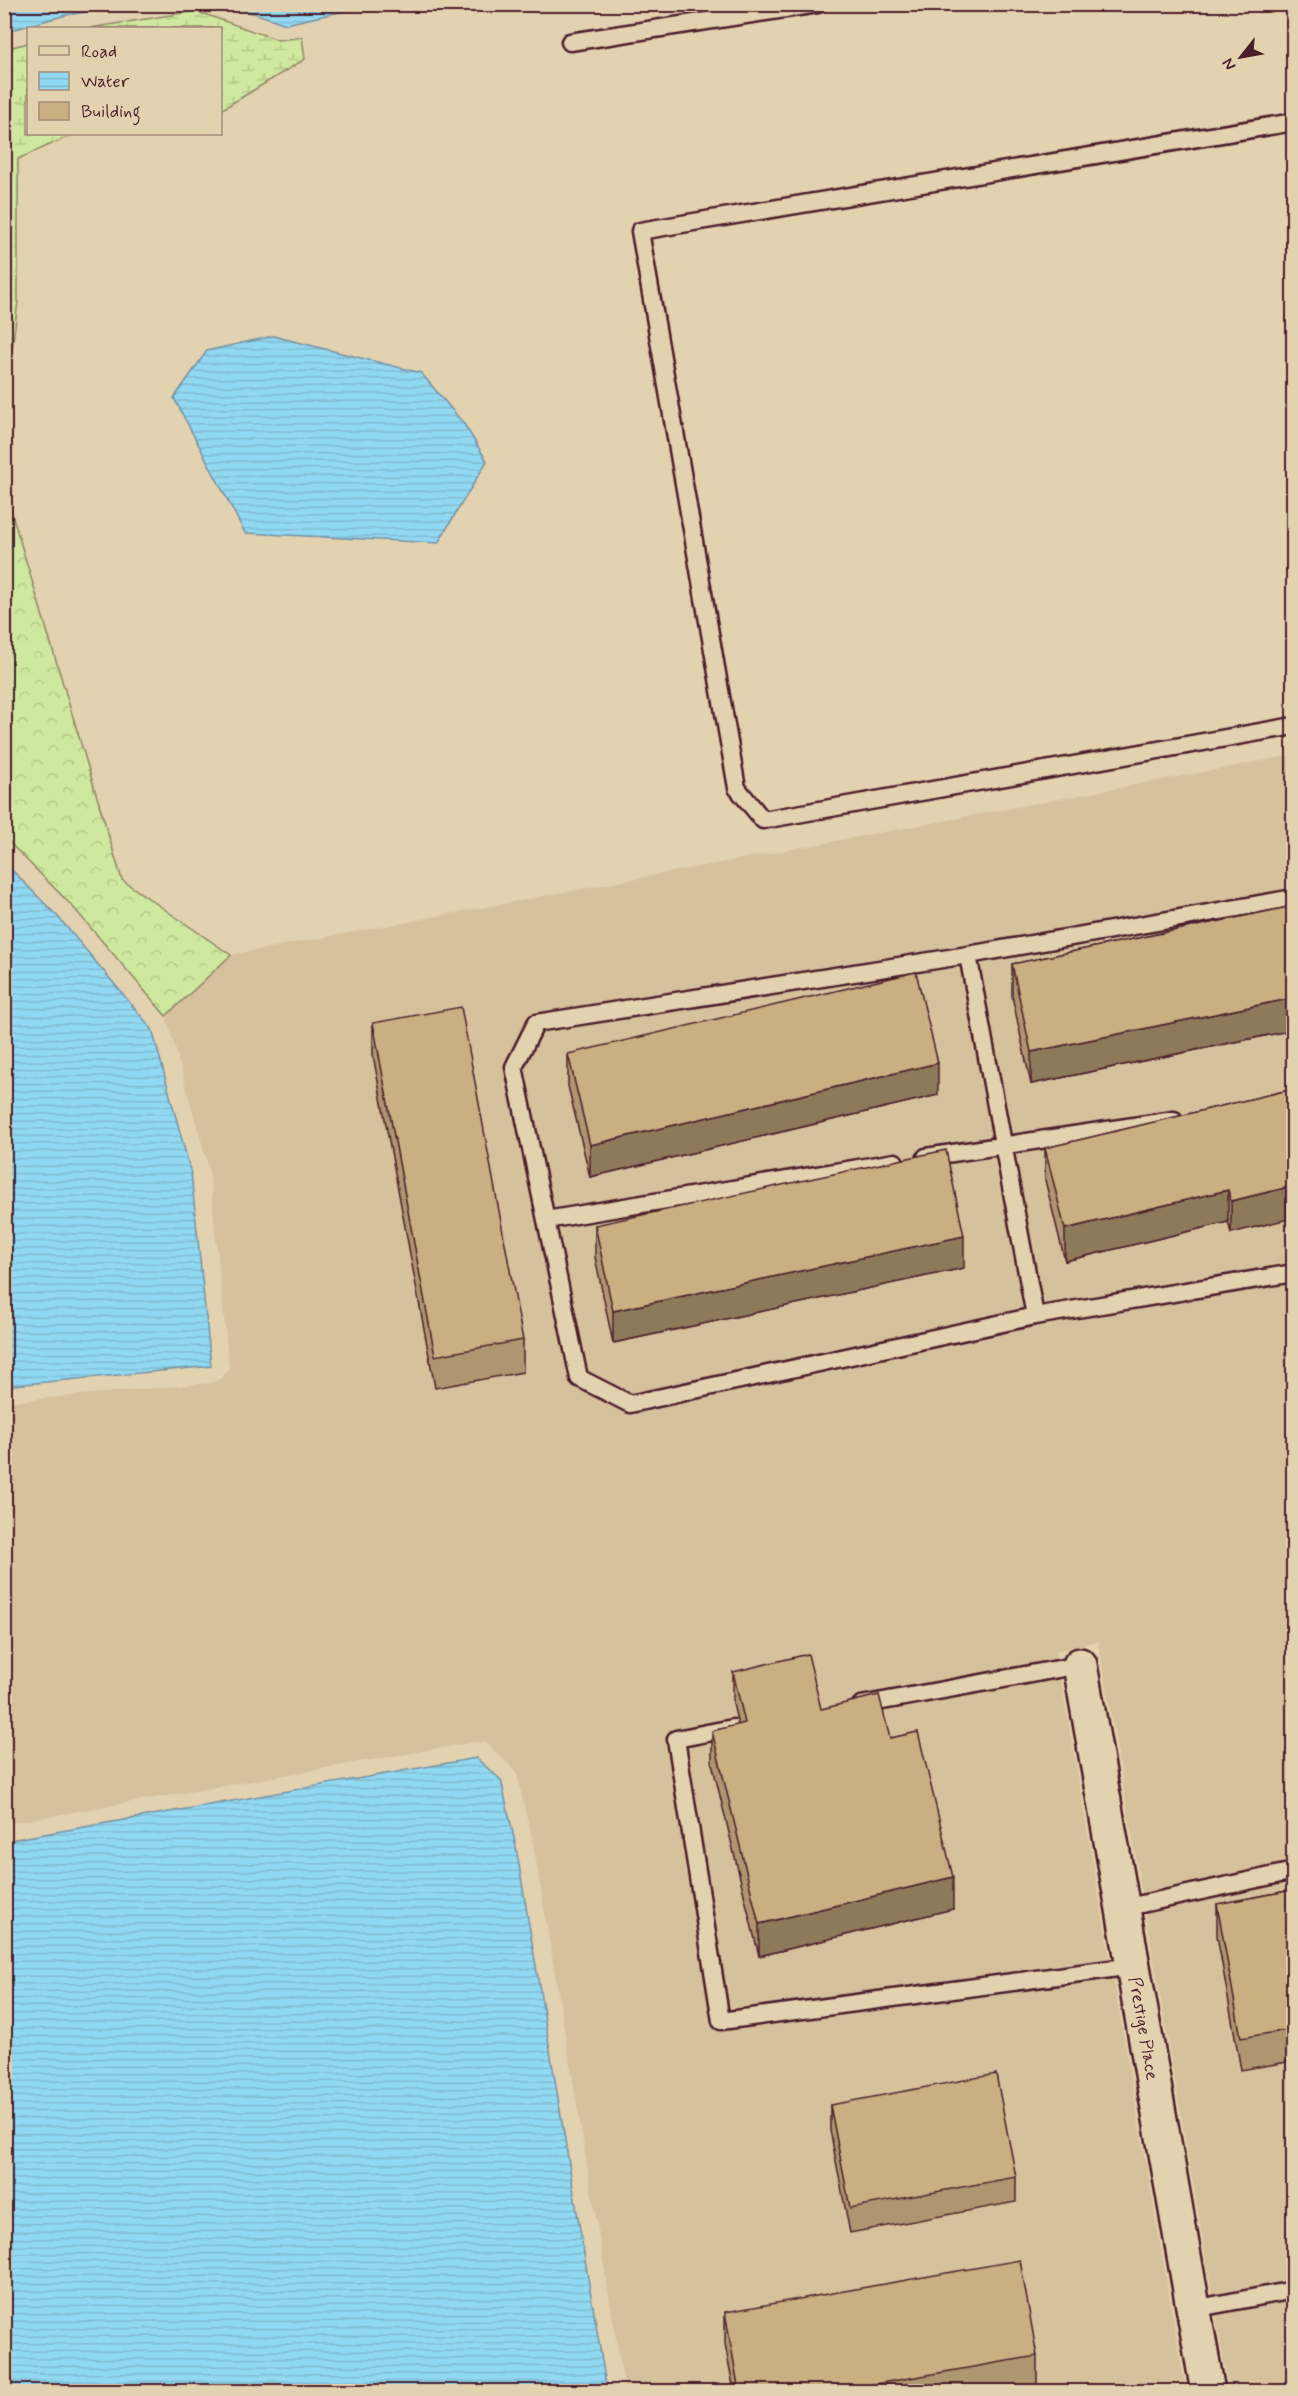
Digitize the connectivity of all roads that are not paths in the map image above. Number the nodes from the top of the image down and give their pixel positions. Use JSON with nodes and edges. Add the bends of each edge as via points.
{"nodes":[{"id":1,"x":818,"y":4,"type":"edge"},
{"id":2,"x":570,"y":42,"type":"dead end"},
{"id":3,"x":1293,"y":122,"type":"edge"},
{"id":4,"x":1293,"y":726,"type":"edge"},
{"id":5,"x":1293,"y":898,"type":"edge"},
{"id":6,"x":968,"y":955,"type":"junction"},
{"id":7,"x":1189,"y":1117,"type":"edge"},
{"id":8,"x":1003,"y":1144,"type":"junction"},
{"id":9,"x":546,"y":1220,"type":"junction"},
{"id":10,"x":1293,"y":1273,"type":"edge"},
{"id":11,"x":1035,"y":1316,"type":"junction"},
{"id":12,"x":1080,"y":1665,"type":"joint"},
{"id":13,"x":841,"y":1708,"type":"edge"},
{"id":14,"x":733,"y":1728,"type":"edge"},
{"id":15,"x":1293,"y":1871,"type":"edge"},
{"id":16,"x":1123,"y":1908,"type":"junction"},
{"id":17,"x":1133,"y":1966,"type":"junction"},
{"id":18,"x":1293,"y":2290,"type":"edge"},
{"id":19,"x":1193,"y":2309,"type":"junction"},
{"id":20,"x":1208,"y":2391,"type":"edge"}],
"edges":[{"from":1,"to":2,"type":"lane"},
{"from":3,"to":4,"type":"lane","via":[[640,231],[737,788],[762,820]]},
{"from":5,"to":6,"type":"lane"},
{"from":6,"to":8,"type":"lane"},
{"from":6,"to":9,"type":"lane","via":[[536,1023],[514,1067]]},
{"from":7,"to":8,"type":"lane"},
{"from":8,"to":9,"type":"lane"},
{"from":8,"to":11,"type":"lane"},
{"from":9,"to":11,"type":"lane","via":[[579,1378],[630,1404]]},
{"from":10,"to":11,"type":"lane"},
{"from":12,"to":13,"type":"lane"},
{"from":12,"to":16,"type":"street","name":"Prestige Place"},
{"from":14,"to":17,"type":"lane","via":[[676,1739],[721,2021]]},
{"from":15,"to":16,"type":"lane"},
{"from":16,"to":17,"type":"street","name":"Prestige Place"},
{"from":17,"to":19,"type":"street","name":"Prestige Place"},
{"from":18,"to":19,"type":"lane"},
{"from":19,"to":20,"type":"street","name":"Prestige Place"}]}
